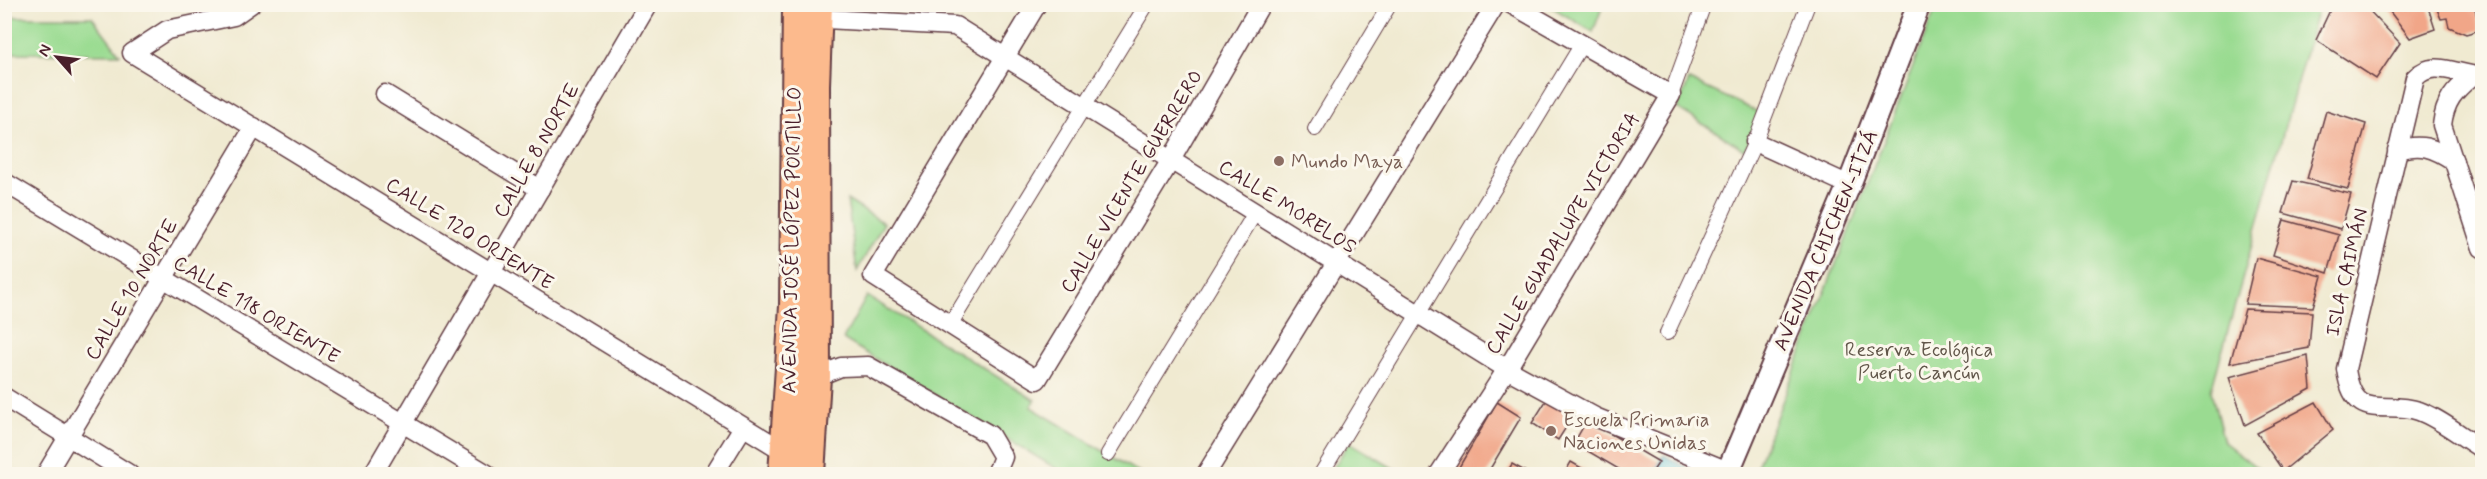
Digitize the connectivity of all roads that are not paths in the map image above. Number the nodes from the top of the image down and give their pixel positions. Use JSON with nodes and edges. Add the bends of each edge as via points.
{"nodes":[{"id":1,"x":251,"y":4,"type":"edge"},
{"id":2,"x":648,"y":4,"type":"edge"},
{"id":3,"x":1037,"y":4,"type":"edge"},
{"id":4,"x":1147,"y":4,"type":"edge"},
{"id":5,"x":1261,"y":4,"type":"edge"},
{"id":6,"x":1390,"y":4,"type":"edge"},
{"id":7,"x":1496,"y":4,"type":"edge"},
{"id":8,"x":1511,"y":4,"type":"edge"},
{"id":9,"x":1704,"y":4,"type":"edge"},
{"id":10,"x":1808,"y":4,"type":"edge"},
{"id":11,"x":1919,"y":4,"type":"edge"},
{"id":12,"x":807,"y":11,"type":"edge"},
{"id":13,"x":1582,"y":44,"type":"junction"},
{"id":14,"x":1004,"y":57,"type":"junction"},
{"id":15,"x":2477,"y":76,"type":"edge"},
{"id":16,"x":385,"y":94,"type":"dead end"},
{"id":17,"x":1671,"y":95,"type":"junction"},
{"id":18,"x":1084,"y":106,"type":"junction"},
{"id":19,"x":254,"y":127,"type":"junction"},
{"id":20,"x":1315,"y":129,"type":"dead end"},
{"id":21,"x":1755,"y":142,"type":"junction"},
{"id":22,"x":2397,"y":150,"type":"junction"},
{"id":23,"x":1171,"y":160,"type":"junction"},
{"id":24,"x":2454,"y":161,"type":"junction"},
{"id":25,"x":4,"y":182,"type":"edge"},
{"id":26,"x":1849,"y":185,"type":"junction"},
{"id":27,"x":540,"y":189,"type":"junction"},
{"id":28,"x":1255,"y":213,"type":"junction"},
{"id":29,"x":2482,"y":248,"type":"edge"},
{"id":30,"x":1336,"y":263,"type":"junction"},
{"id":31,"x":491,"y":272,"type":"junction"},
{"id":32,"x":164,"y":278,"type":"junction"},
{"id":33,"x":1419,"y":314,"type":"junction"},
{"id":34,"x":950,"y":325,"type":"junction"},
{"id":35,"x":1667,"y":333,"type":"dead end"},
{"id":36,"x":1507,"y":369,"type":"junction"},
{"id":37,"x":816,"y":377,"type":"junction"},
{"id":38,"x":4,"y":397,"type":"edge"},
{"id":39,"x":403,"y":423,"type":"junction"},
{"id":40,"x":742,"y":427,"type":"junction"},
{"id":41,"x":68,"y":437,"type":"junction"},
{"id":42,"x":2482,"y":449,"type":"edge"},
{"id":43,"x":1108,"y":454,"type":"dead end"},
{"id":44,"x":812,"y":465,"type":"edge"},
{"id":45,"x":783,"y":467,"type":"edge"},
{"id":46,"x":1727,"y":473,"type":"edge"},
{"id":47,"x":46,"y":474,"type":"edge"},
{"id":48,"x":129,"y":474,"type":"edge"},
{"id":49,"x":373,"y":474,"type":"edge"},
{"id":50,"x":487,"y":474,"type":"edge"},
{"id":51,"x":714,"y":474,"type":"edge"},
{"id":52,"x":996,"y":474,"type":"edge"},
{"id":53,"x":1206,"y":474,"type":"edge"},
{"id":54,"x":1321,"y":474,"type":"edge"},
{"id":55,"x":1439,"y":474,"type":"edge"}],
"edges":[{"from":1,"to":19,"type":"street","name":"CALLE 120 ORIENTE","via":[[234,16],[167,30],[132,53]]},
{"from":2,"to":27,"type":"street","name":"CALLE 8 NORTE"},
{"from":3,"to":14,"type":"street"},
{"from":4,"to":18,"type":"street"},
{"from":5,"to":23,"type":"street","name":"CALLE VICENTE GUERRERO"},
{"from":6,"to":20,"type":"street"},
{"from":7,"to":30,"type":"street"},
{"from":8,"to":13,"type":"street"},
{"from":9,"to":17,"type":"street","name":"CALLE GUADALUPE VICTORIA"},
{"from":10,"to":21,"type":"street"},
{"from":11,"to":26,"type":"street","name":"AVENIDA CHICHEN-ITZÁ"},
{"from":12,"to":14,"type":"street","name":"CALLE MORELOS","via":[[955,26]]},
{"from":12,"to":37,"type":"main road","name":"AVENIDA JOSÉ LÓPEZ PORTILLO","via":[[815,85]]},
{"from":12,"to":45,"type":"main road","name":"AVENIDA JOSÉ LÓPEZ PORTILLO","via":[[794,83],[794,306]]},
{"from":13,"to":17,"type":"street"},
{"from":13,"to":33,"type":"street"},
{"from":14,"to":18,"type":"street","name":"CALLE MORELOS"},
{"from":14,"to":34,"type":"street","via":[[873,276]]},
{"from":15,"to":22,"type":"street","name":"ISLA CAIMÁN","via":[[2434,67],[2422,70],[2410,90]]},
{"from":15,"to":24,"type":"street","name":"ISLA CAIMÁN","via":[[2450,96],[2444,109],[2442,125]]},
{"from":16,"to":27,"type":"street"},
{"from":17,"to":36,"type":"street","name":"CALLE GUADALUPE VICTORIA"},
{"from":18,"to":23,"type":"street","name":"CALLE MORELOS"},
{"from":18,"to":34,"type":"street"},
{"from":19,"to":31,"type":"street","name":"CALLE 120 ORIENTE"},
{"from":19,"to":32,"type":"street","name":"CALLE 10 NORTE"},
{"from":21,"to":26,"type":"street"},
{"from":21,"to":35,"type":"street"},
{"from":22,"to":24,"type":"street","via":[[2424,145]]},
{"from":22,"to":42,"type":"street","name":"ISLA CAIMÁN","via":[[2346,369],[2349,386],[2360,402],[2375,409],[2418,411]]},
{"from":23,"to":28,"type":"street","name":"CALLE MORELOS"},
{"from":23,"to":34,"type":"street","name":"CALLE VICENTE GUERRERO","via":[[1037,380]]},
{"from":24,"to":29,"type":"street","name":"ISLA CAIMÁN"},
{"from":25,"to":32,"type":"street","name":"CALLE 118 ORIENTE"},
{"from":26,"to":46,"type":"street","name":"AVENIDA CHICHEN-ITZÁ"},
{"from":27,"to":31,"type":"street","name":"CALLE 8 NORTE"},
{"from":28,"to":30,"type":"street","name":"CALLE MORELOS"},
{"from":28,"to":43,"type":"street"},
{"from":30,"to":33,"type":"street","name":"CALLE MORELOS"},
{"from":30,"to":53,"type":"street"},
{"from":31,"to":39,"type":"street","name":"CALLE 8 NORTE"},
{"from":31,"to":40,"type":"street","name":"CALLE 120 ORIENTE"},
{"from":32,"to":39,"type":"street","name":"CALLE 118 ORIENTE"},
{"from":32,"to":41,"type":"street","name":"CALLE 10 NORTE"},
{"from":33,"to":36,"type":"street","name":"CALLE MORELOS"},
{"from":33,"to":54,"type":"street"},
{"from":36,"to":46,"type":"street","name":"CALLE MORELOS","via":[[1595,417]]},
{"from":36,"to":55,"type":"street","name":"CALLE GUADALUPE VICTORIA"},
{"from":37,"to":44,"type":"main road","name":"AVENIDA JOSÉ LÓPEZ PORTILLO"},
{"from":37,"to":52,"type":"street","via":[[841,367],[868,366],[990,435],[1003,457]]},
{"from":38,"to":41,"type":"street"},
{"from":39,"to":49,"type":"street","name":"CALLE 8 NORTE"},
{"from":39,"to":50,"type":"street","name":"CALLE 118 ORIENTE"},
{"from":40,"to":45,"type":"street","name":"CALLE 120 ORIENTE"},
{"from":40,"to":51,"type":"street"},
{"from":41,"to":47,"type":"street","name":"CALLE 10 NORTE"},
{"from":41,"to":48,"type":"street"}]}
